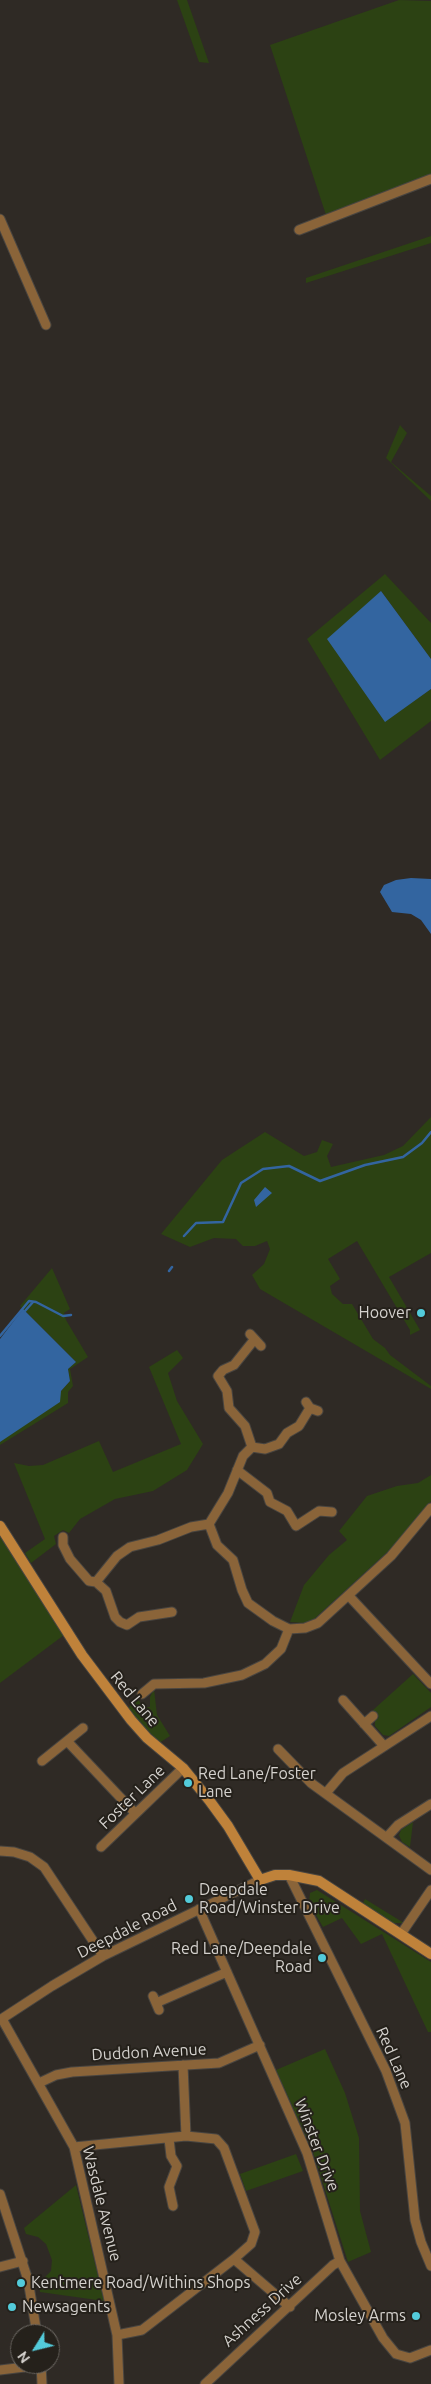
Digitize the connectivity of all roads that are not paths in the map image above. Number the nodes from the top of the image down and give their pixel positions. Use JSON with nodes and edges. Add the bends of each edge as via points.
{"nodes":[{"id":1,"x":431,"y":179,"type":"edge"},
{"id":2,"x":0,"y":219,"type":"edge"},
{"id":3,"x":299,"y":230,"type":"dead end"},
{"id":4,"x":46,"y":325,"type":"dead end"},
{"id":5,"x":255,"y":1340,"type":"dead end"},
{"id":6,"x":311,"y":1407,"type":"dead end"},
{"id":7,"x":252,"y":1448,"type":"junction"},
{"id":8,"x":237,"y":1470,"type":"junction"},
{"id":9,"x":431,"y":1508,"type":"edge"},
{"id":10,"x":334,"y":1511,"type":"dead end"},
{"id":11,"x":210,"y":1524,"type":"junction"},
{"id":12,"x":0,"y":1526,"type":"edge"},
{"id":13,"x":63,"y":1537,"type":"dead end"},
{"id":14,"x":96,"y":1582,"type":"junction"},
{"id":15,"x":349,"y":1596,"type":"junction"},
{"id":16,"x":174,"y":1611,"type":"dead end"},
{"id":17,"x":289,"y":1629,"type":"junction"},
{"id":18,"x":431,"y":1684,"type":"edge"},
{"id":19,"x":142,"y":1694,"type":"dead end"},
{"id":20,"x":343,"y":1700,"type":"dead end"},
{"id":21,"x":373,"y":1716,"type":"dead end"},
{"id":22,"x":431,"y":1716,"type":"edge"},
{"id":23,"x":364,"y":1724,"type":"junction"},
{"id":24,"x":83,"y":1728,"type":"dead end"},
{"id":25,"x":67,"y":1741,"type":"junction"},
{"id":26,"x":384,"y":1746,"type":"junction"},
{"id":27,"x":278,"y":1749,"type":"dead end"},
{"id":28,"x":42,"y":1761,"type":"dead end"},
{"id":29,"x":183,"y":1768,"type":"junction"},
{"id":30,"x":326,"y":1793,"type":"junction"},
{"id":31,"x":431,"y":1804,"type":"edge"},
{"id":32,"x":135,"y":1813,"type":"junction"},
{"id":33,"x":387,"y":1837,"type":"junction"},
{"id":34,"x":101,"y":1847,"type":"dead end"},
{"id":35,"x":0,"y":1851,"type":"edge"},
{"id":36,"x":431,"y":1870,"type":"edge"},
{"id":37,"x":289,"y":1875,"type":"junction"},
{"id":38,"x":260,"y":1880,"type":"junction"},
{"id":39,"x":431,"y":1890,"type":"edge"},
{"id":40,"x":199,"y":1909,"type":"junction"},
{"id":41,"x":401,"y":1934,"type":"junction"},
{"id":42,"x":431,"y":1954,"type":"edge"},
{"id":43,"x":103,"y":1956,"type":"junction"},
{"id":44,"x":227,"y":1972,"type":"junction"},
{"id":45,"x":156,"y":2003,"type":"dead end"},
{"id":46,"x":1,"y":2020,"type":"edge"},
{"id":47,"x":260,"y":2045,"type":"junction"},
{"id":48,"x":183,"y":2066,"type":"junction"},
{"id":49,"x":39,"y":2083,"type":"junction"},
{"id":50,"x":186,"y":2136,"type":"junction"},
{"id":51,"x":170,"y":2139,"type":"junction"},
{"id":52,"x":74,"y":2147,"type":"junction"},
{"id":53,"x":188,"y":2165,"type":"dead end"},
{"id":54,"x":176,"y":2166,"type":"junction"},
{"id":55,"x":0,"y":2194,"type":"edge"},
{"id":56,"x":174,"y":2207,"type":"dead end"},
{"id":57,"x":234,"y":2259,"type":"junction"},
{"id":58,"x":23,"y":2261,"type":"junction"},
{"id":59,"x":340,"y":2261,"type":"junction"},
{"id":60,"x":431,"y":2266,"type":"edge"},
{"id":61,"x":0,"y":2267,"type":"edge"},
{"id":62,"x":290,"y":2307,"type":"junction"},
{"id":63,"x":35,"y":2324,"type":"edge"},
{"id":64,"x":117,"y":2335,"type":"junction"},
{"id":65,"x":431,"y":2350,"type":"edge"},
{"id":66,"x":119,"y":2384,"type":"edge"},
{"id":67,"x":205,"y":2384,"type":"edge"}],
"edges":[{"from":1,"to":3,"type":"street"},
{"from":2,"to":4,"type":"street"},
{"from":5,"to":7,"type":"street","via":[[234,1365],[218,1376],[227,1391],[229,1408],[246,1426]]},
{"from":6,"to":7,"type":"street","via":[[299,1426],[287,1433],[279,1444],[265,1449]]},
{"from":7,"to":8,"type":"street"},
{"from":8,"to":10,"type":"street","via":[[267,1493],[270,1502],[286,1511],[297,1530],[319,1511]]},
{"from":8,"to":11,"type":"street"},
{"from":9,"to":15,"type":"street","via":[[391,1556]]},
{"from":11,"to":14,"type":"street","via":[[190,1527],[130,1547],[117,1556]]},
{"from":11,"to":17,"type":"street","via":[[217,1545],[233,1560],[248,1603],[257,1612]]},
{"from":12,"to":29,"type":"street","name":"Red Lane","via":[[82,1655],[114,1699],[147,1738]]},
{"from":13,"to":14,"type":"street","via":[[63,1546],[70,1559],[89,1581]]},
{"from":14,"to":16,"type":"street","via":[[106,1591],[115,1617],[127,1625],[139,1617]]},
{"from":15,"to":17,"type":"street","via":[[318,1623]]},
{"from":15,"to":18,"type":"street"},
{"from":17,"to":19,"type":"street","via":[[281,1649],[265,1664],[242,1675],[204,1683],[154,1684]]},
{"from":20,"to":23,"type":"street"},
{"from":21,"to":23,"type":"street"},
{"from":22,"to":26,"type":"street"},
{"from":23,"to":26,"type":"street"},
{"from":24,"to":25,"type":"street"},
{"from":25,"to":28,"type":"street"},
{"from":25,"to":32,"type":"street"},
{"from":26,"to":30,"type":"street","via":[[343,1774]]},
{"from":27,"to":30,"type":"street"},
{"from":29,"to":32,"type":"street","name":"Foster Lane"},
{"from":29,"to":38,"type":"street","name":"Red Lane","via":[[228,1826]]},
{"from":30,"to":33,"type":"street"},
{"from":31,"to":33,"type":"street","via":[[398,1825]]},
{"from":32,"to":34,"type":"street","name":"Foster Lane"},
{"from":33,"to":36,"type":"street"},
{"from":35,"to":43,"type":"street","via":[[30,1857],[44,1867]]},
{"from":37,"to":38,"type":"street","name":"Deepdale Road"},
{"from":37,"to":41,"type":"street","name":"Deepdale Road","via":[[319,1880]]},
{"from":37,"to":60,"type":"street","name":"Red Lane","via":[[386,2071],[405,2123],[416,2220]]},
{"from":38,"to":40,"type":"street","name":"Deepdale Road"},
{"from":39,"to":41,"type":"street"},
{"from":40,"to":43,"type":"street","name":"Deepdale Road"},
{"from":40,"to":44,"type":"street","name":"Winster Drive"},
{"from":41,"to":42,"type":"street","name":"Deepdale Road"},
{"from":43,"to":46,"type":"street","name":"Deepdale Road"},
{"from":44,"to":45,"type":"street"},
{"from":44,"to":47,"type":"street","name":"Winster Drive"},
{"from":46,"to":49,"type":"street","name":"Wasdale Avenue"},
{"from":47,"to":48,"type":"street","name":"Duddon Avenue","via":[[219,2063]]},
{"from":47,"to":59,"type":"street","name":"Winster Drive","via":[[307,2153]]},
{"from":48,"to":49,"type":"street","name":"Duddon Avenue","via":[[72,2072]]},
{"from":48,"to":50,"type":"street"},
{"from":49,"to":52,"type":"street","name":"Wasdale Avenue"},
{"from":50,"to":51,"type":"street"},
{"from":50,"to":57,"type":"street","via":[[216,2140],[224,2148],[255,2232],[251,2244]]},
{"from":51,"to":52,"type":"street"},
{"from":51,"to":54,"type":"street","via":[[171,2156]]},
{"from":52,"to":64,"type":"street","name":"Wasdale Avenue"},
{"from":53,"to":54,"type":"street"},
{"from":54,"to":56,"type":"street","via":[[169,2187]]},
{"from":55,"to":58,"type":"street"},
{"from":57,"to":62,"type":"street"},
{"from":57,"to":64,"type":"street","via":[[142,2330]]},
{"from":58,"to":61,"type":"street"},
{"from":58,"to":63,"type":"street"},
{"from":59,"to":62,"type":"street","name":"Ashness Drive"},
{"from":59,"to":65,"type":"street","name":"Winster Drive","via":[[383,2338],[396,2354],[410,2358]]},
{"from":62,"to":67,"type":"street","name":"Ashness Drive"},
{"from":64,"to":66,"type":"street","name":"Wasdale Avenue"}]}
